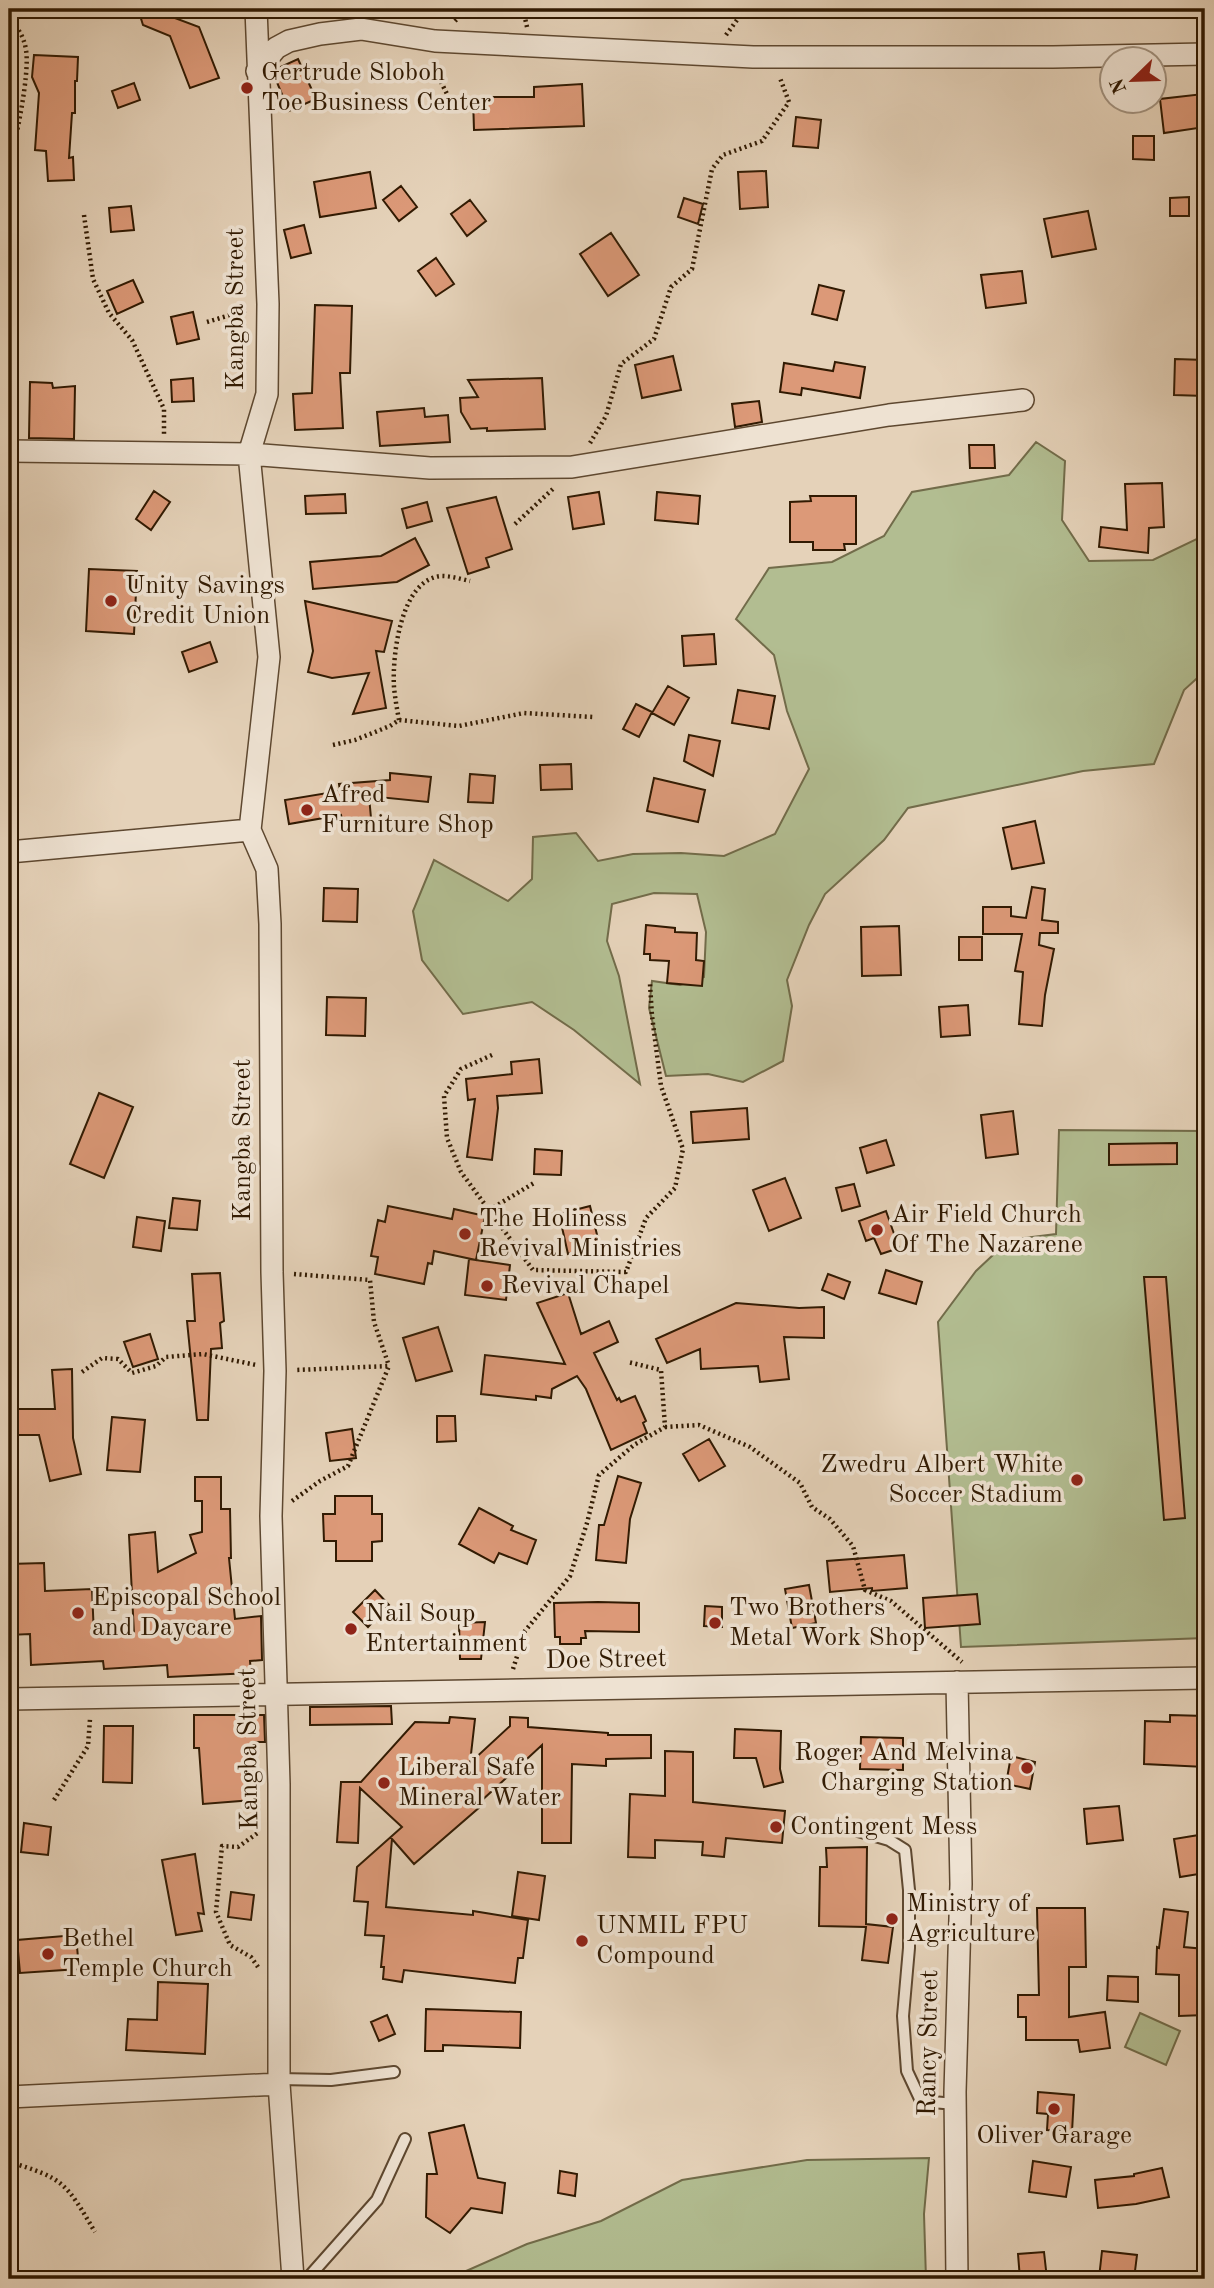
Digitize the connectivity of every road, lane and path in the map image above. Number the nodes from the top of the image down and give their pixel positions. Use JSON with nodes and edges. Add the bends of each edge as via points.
{"nodes":[{"id":1,"x":256,"y":9,"type":"edge"},
{"id":2,"x":9,"y":17,"type":"edge"},
{"id":3,"x":419,"y":40,"type":"junction"},
{"id":4,"x":1205,"y":54,"type":"edge"},
{"id":5,"x":772,"y":57,"type":"junction"},
{"id":6,"x":257,"y":71,"type":"junction"},
{"id":7,"x":451,"y":102,"type":"dead end"},
{"id":8,"x":9,"y":165,"type":"edge"},
{"id":9,"x":84,"y":215,"type":"dead end"},
{"id":10,"x":268,"y":304,"type":"junction"},
{"id":11,"x":206,"y":322,"type":"dead end"},
{"id":12,"x":9,"y":369,"type":"edge"},
{"id":13,"x":1023,"y":400,"type":"dead end"},
{"id":14,"x":11,"y":447,"type":"edge"},
{"id":15,"x":164,"y":452,"type":"junction"},
{"id":16,"x":249,"y":454,"type":"junction"},
{"id":17,"x":579,"y":466,"type":"junction"},
{"id":18,"x":515,"y":524,"type":"dead end"},
{"id":19,"x":470,"y":581,"type":"dead end"},
{"id":20,"x":593,"y":717,"type":"dead end"},
{"id":21,"x":399,"y":720,"type":"junction"},
{"id":22,"x":333,"y":746,"type":"dead end"},
{"id":23,"x":250,"y":830,"type":"junction"},
{"id":24,"x":9,"y":852,"type":"edge"},
{"id":25,"x":650,"y":984,"type":"dead end"},
{"id":26,"x":492,"y":1055,"type":"dead end"},
{"id":27,"x":534,"y":1183,"type":"dead end"},
{"id":28,"x":489,"y":1210,"type":"junction"},
{"id":29,"x":272,"y":1272,"type":"junction"},
{"id":30,"x":628,"y":1362,"type":"dead end"},
{"id":31,"x":389,"y":1366,"type":"junction"},
{"id":32,"x":274,"y":1370,"type":"junction"},
{"id":33,"x":82,"y":1371,"type":"dead end"},
{"id":34,"x":665,"y":1427,"type":"junction"},
{"id":35,"x":271,"y":1516,"type":"junction"},
{"id":36,"x":1205,"y":1678,"type":"edge"},
{"id":37,"x":984,"y":1681,"type":"junction"},
{"id":38,"x":957,"y":1682,"type":"junction"},
{"id":39,"x":506,"y":1689,"type":"junction"},
{"id":40,"x":276,"y":1695,"type":"junction"},
{"id":41,"x":93,"y":1697,"type":"junction"},
{"id":42,"x":9,"y":1699,"type":"edge"},
{"id":43,"x":54,"y":1800,"type":"dead end"},
{"id":44,"x":279,"y":1819,"type":"junction"},
{"id":45,"x":859,"y":1831,"type":"dead end"},
{"id":46,"x":279,"y":1996,"type":"junction"},
{"id":47,"x":394,"y":2072,"type":"dead end"},
{"id":48,"x":279,"y":2081,"type":"junction"},
{"id":49,"x":9,"y":2097,"type":"edge"},
{"id":50,"x":955,"y":2104,"type":"junction"},
{"id":51,"x":405,"y":2139,"type":"dead end"},
{"id":52,"x":9,"y":2162,"type":"edge"},
{"id":53,"x":95,"y":2232,"type":"dead end"},
{"id":54,"x":293,"y":2279,"type":"edge"},
{"id":55,"x":307,"y":2279,"type":"edge"},
{"id":56,"x":957,"y":2279,"type":"edge"}],
"edges":[{"from":1,"to":6,"type":"street","name":"Kangba Street"},
{"from":2,"to":8,"type":"path","via":[[20,30],[27,66]]},
{"from":3,"to":5,"type":"street"},
{"from":3,"to":6,"type":"street","via":[[361,29],[320,34],[281,44]]},
{"from":3,"to":7,"type":"path"},
{"from":4,"to":5,"type":"street"},
{"from":5,"to":17,"type":"path","via":[[789,102],[762,141],[723,155],[712,169],[692,269],[671,287],[653,339],[621,364],[606,416]]},
{"from":6,"to":10,"type":"street","name":"Kangba Street"},
{"from":9,"to":15,"type":"path","via":[[93,279],[108,313],[132,340],[164,409]]},
{"from":10,"to":11,"type":"path"},
{"from":10,"to":16,"type":"street","name":"Kangba Street","via":[[267,394]]},
{"from":12,"to":14,"type":"path"},
{"from":13,"to":17,"type":"street","via":[[889,415]]},
{"from":14,"to":15,"type":"street"},
{"from":15,"to":16,"type":"street"},
{"from":16,"to":17,"type":"street","via":[[430,468]]},
{"from":16,"to":23,"type":"street","name":"Kangba Street","via":[[269,657]]},
{"from":17,"to":18,"type":"path"},
{"from":19,"to":21,"type":"path","via":[[432,578],[410,598],[397,635],[394,686]]},
{"from":20,"to":21,"type":"path","via":[[524,713],[459,726]]},
{"from":21,"to":22,"type":"path"},
{"from":23,"to":24,"type":"street"},
{"from":23,"to":29,"type":"street","name":"Kangba Street","via":[[267,869],[270,923]]},
{"from":25,"to":28,"type":"path","via":[[661,1086],[683,1149],[675,1188],[646,1218],[626,1272],[533,1270]]},
{"from":26,"to":28,"type":"path","via":[[461,1069],[444,1096],[447,1138],[461,1172]]},
{"from":27,"to":28,"type":"path"},
{"from":29,"to":31,"type":"path","via":[[370,1280],[374,1322]]},
{"from":29,"to":32,"type":"street","name":"Kangba Street"},
{"from":30,"to":34,"type":"path","via":[[662,1370]]},
{"from":31,"to":32,"type":"path"},
{"from":31,"to":35,"type":"path","via":[[348,1466]]},
{"from":32,"to":33,"type":"path","via":[[203,1354],[166,1357],[156,1366],[132,1373],[118,1359],[102,1358]]},
{"from":32,"to":35,"type":"street","name":"Kangba Street"},
{"from":34,"to":37,"type":"path","via":[[699,1425],[750,1447],[800,1483],[812,1507],[830,1519],[853,1546],[865,1590],[891,1601]]},
{"from":34,"to":39,"type":"path","via":[[634,1445],[599,1475],[569,1576],[525,1631]]},
{"from":35,"to":40,"type":"street","name":"Kangba Street"},
{"from":36,"to":37,"type":"street","name":"Doe Street"},
{"from":37,"to":38,"type":"street","name":"Doe Street"},
{"from":38,"to":39,"type":"street","name":"Doe Street"},
{"from":38,"to":50,"type":"street","name":"Rancy Street","via":[[961,1884]]},
{"from":39,"to":40,"type":"street","name":"Doe Street"},
{"from":40,"to":41,"type":"street","name":"Doe Street"},
{"from":40,"to":44,"type":"street","name":"Kangba Street"},
{"from":41,"to":42,"type":"street","name":"Doe Street"},
{"from":41,"to":43,"type":"path","via":[[88,1746]]},
{"from":44,"to":46,"type":"street","name":"Kangba Street"},
{"from":44,"to":46,"type":"path","via":[[238,1847],[222,1846],[216,1912],[230,1945],[250,1957]]},
{"from":45,"to":50,"type":"lane","via":[[905,1850],[909,1890],[903,2016],[907,2071],[921,2101]]},
{"from":46,"to":48,"type":"street","name":"Kangba Street"},
{"from":47,"to":48,"type":"lane"},
{"from":48,"to":49,"type":"street"},
{"from":48,"to":54,"type":"street","name":"Kangba Street"},
{"from":50,"to":56,"type":"street","name":"Rancy Street"},
{"from":51,"to":55,"type":"lane","via":[[377,2200]]},
{"from":52,"to":53,"type":"path","via":[[64,2185]]}]}
